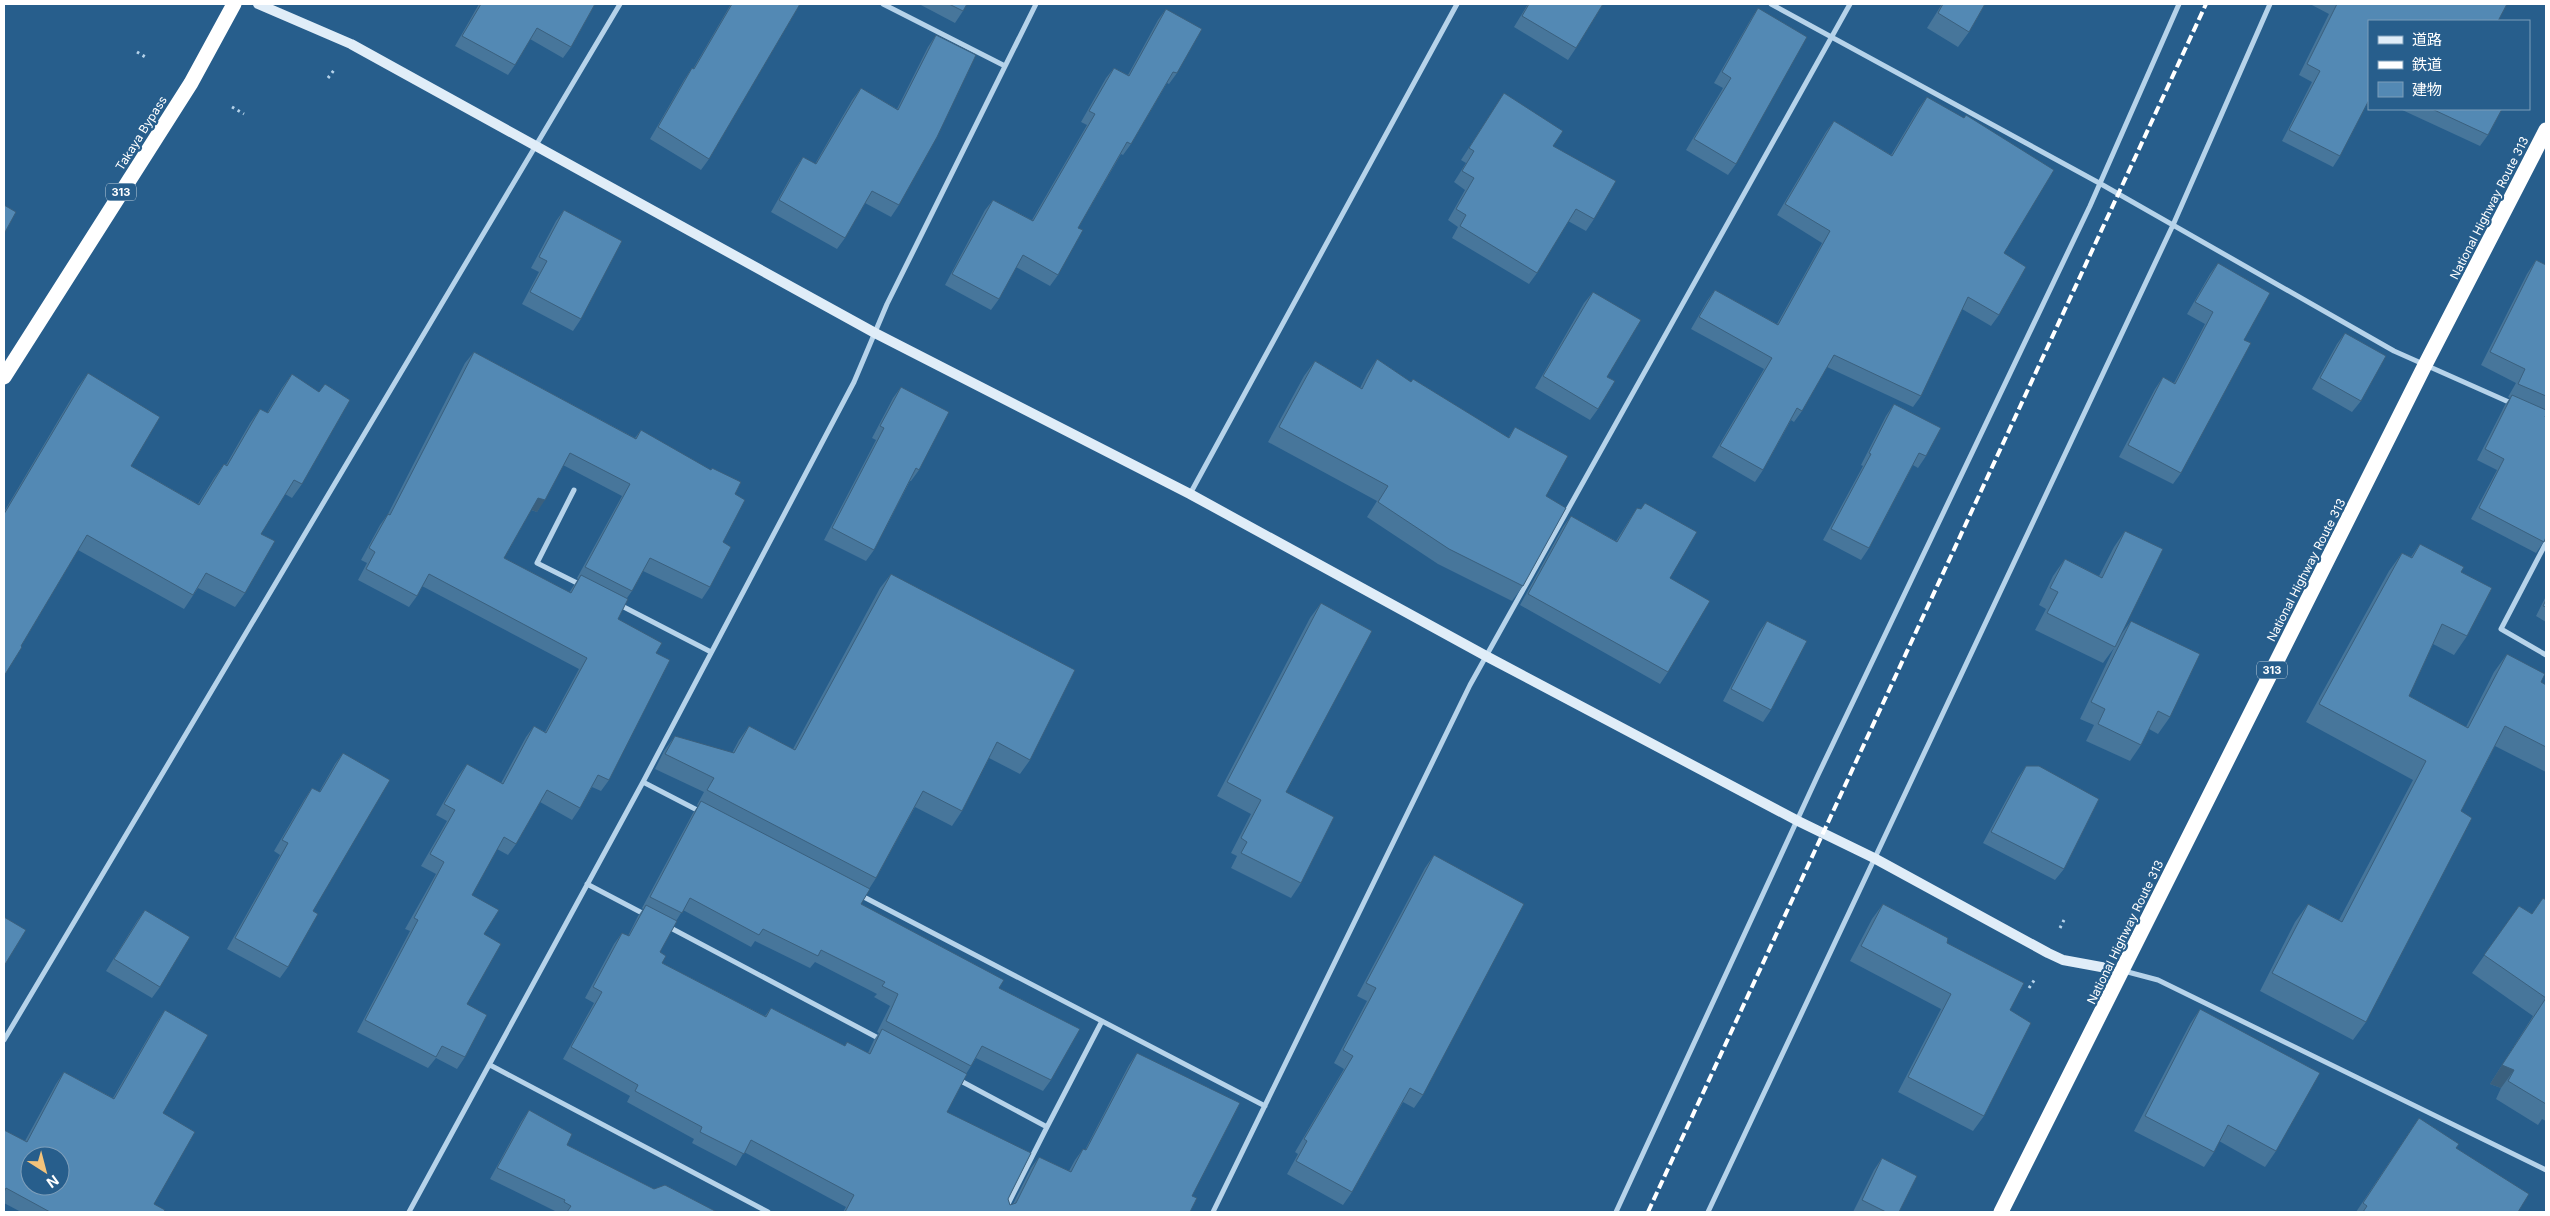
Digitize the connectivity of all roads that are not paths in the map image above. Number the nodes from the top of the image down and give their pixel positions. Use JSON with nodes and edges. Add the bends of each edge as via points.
{"nodes":[{"id":1,"x":234,"y":4,"type":"edge"},
{"id":2,"x":258,"y":4,"type":"edge"},
{"id":3,"x":620,"y":4,"type":"edge"},
{"id":4,"x":883,"y":4,"type":"edge"},
{"id":5,"x":1036,"y":4,"type":"edge"},
{"id":6,"x":1457,"y":4,"type":"edge"},
{"id":7,"x":1771,"y":4,"type":"edge"},
{"id":8,"x":1850,"y":4,"type":"edge"},
{"id":9,"x":2179,"y":4,"type":"edge"},
{"id":10,"x":2270,"y":4,"type":"edge"},
{"id":11,"x":1831,"y":38,"type":"junction"},
{"id":12,"x":1005,"y":66,"type":"junction"},
{"id":13,"x":2546,"y":130,"type":"edge"},
{"id":14,"x":535,"y":146,"type":"junction"},
{"id":15,"x":2101,"y":184,"type":"junction"},
{"id":16,"x":2173,"y":225,"type":"junction"},
{"id":17,"x":875,"y":333,"type":"junction"},
{"id":18,"x":2425,"y":365,"type":"junction"},
{"id":19,"x":4,"y":377,"type":"edge"},
{"id":20,"x":2520,"y":407,"type":"edge"},
{"id":21,"x":574,"y":490,"type":"dead end"},
{"id":22,"x":1190,"y":494,"type":"junction"},
{"id":23,"x":2546,"y":544,"type":"edge"},
{"id":24,"x":589,"y":590,"type":"edge"},
{"id":25,"x":615,"y":603,"type":"edge"},
{"id":26,"x":711,"y":652,"type":"junction"},
{"id":27,"x":2546,"y":655,"type":"edge"},
{"id":28,"x":1486,"y":656,"type":"junction"},
{"id":29,"x":643,"y":782,"type":"junction"},
{"id":30,"x":705,"y":814,"type":"edge"},
{"id":31,"x":1798,"y":821,"type":"junction"},
{"id":32,"x":1874,"y":858,"type":"junction"},
{"id":33,"x":587,"y":884,"type":"junction"},
{"id":34,"x":855,"y":892,"type":"edge"},
{"id":35,"x":2123,"y":971,"type":"junction"},
{"id":36,"x":1102,"y":1021,"type":"junction"},
{"id":37,"x":4,"y":1040,"type":"edge"},
{"id":38,"x":882,"y":1040,"type":"edge"},
{"id":39,"x":490,"y":1065,"type":"junction"},
{"id":40,"x":952,"y":1077,"type":"edge"},
{"id":41,"x":1265,"y":1106,"type":"junction"},
{"id":42,"x":1047,"y":1127,"type":"junction"},
{"id":43,"x":2546,"y":1170,"type":"edge"},
{"id":44,"x":409,"y":1212,"type":"edge"},
{"id":45,"x":768,"y":1212,"type":"edge"},
{"id":46,"x":1004,"y":1212,"type":"edge"},
{"id":47,"x":1214,"y":1212,"type":"edge"},
{"id":48,"x":1616,"y":1212,"type":"edge"},
{"id":49,"x":1708,"y":1212,"type":"edge"},
{"id":50,"x":2001,"y":1212,"type":"edge"}],
"edges":[{"from":1,"to":19,"type":"highway","name":"Takaya Bypass","number":"313","via":[[190,82]]},
{"from":2,"to":14,"type":"street","via":[[351,44]]},
{"from":3,"to":14,"type":"street"},
{"from":4,"to":12,"type":"street"},
{"from":5,"to":12,"type":"street"},
{"from":6,"to":22,"type":"street"},
{"from":7,"to":11,"type":"street"},
{"from":8,"to":11,"type":"street"},
{"from":9,"to":15,"type":"street"},
{"from":10,"to":16,"type":"street"},
{"from":11,"to":15,"type":"street"},
{"from":11,"to":28,"type":"street"},
{"from":12,"to":17,"type":"street"},
{"from":13,"to":18,"type":"highway","name":"National Highway Route 313","number":"313"},
{"from":14,"to":17,"type":"street"},
{"from":14,"to":37,"type":"street"},
{"from":15,"to":16,"type":"street"},
{"from":15,"to":31,"type":"street"},
{"from":16,"to":18,"type":"street"},
{"from":16,"to":32,"type":"street"},
{"from":17,"to":22,"type":"street"},
{"from":17,"to":26,"type":"street","via":[[858,373]]},
{"from":18,"to":20,"type":"street"},
{"from":18,"to":35,"type":"highway","name":"National Highway Route 313","number":"313"},
{"from":21,"to":24,"type":"street","via":[[537,563]]},
{"from":22,"to":28,"type":"street"},
{"from":23,"to":27,"type":"street","via":[[2501,629]]},
{"from":25,"to":26,"type":"street"},
{"from":26,"to":29,"type":"street"},
{"from":28,"to":31,"type":"street"},
{"from":28,"to":41,"type":"street"},
{"from":29,"to":30,"type":"street"},
{"from":29,"to":33,"type":"street"},
{"from":31,"to":32,"type":"street"},
{"from":31,"to":48,"type":"street"},
{"from":32,"to":35,"type":"street","via":[[2063,960]]},
{"from":32,"to":49,"type":"street"},
{"from":33,"to":38,"type":"street"},
{"from":33,"to":39,"type":"street"},
{"from":34,"to":36,"type":"street"},
{"from":35,"to":43,"type":"street","via":[[2158,980]]},
{"from":35,"to":50,"type":"highway","name":"National Highway Route 313","number":"313"},
{"from":36,"to":41,"type":"street"},
{"from":36,"to":42,"type":"street"},
{"from":39,"to":44,"type":"street"},
{"from":39,"to":45,"type":"street"},
{"from":40,"to":42,"type":"street"},
{"from":41,"to":47,"type":"street"},
{"from":42,"to":46,"type":"street"}]}
